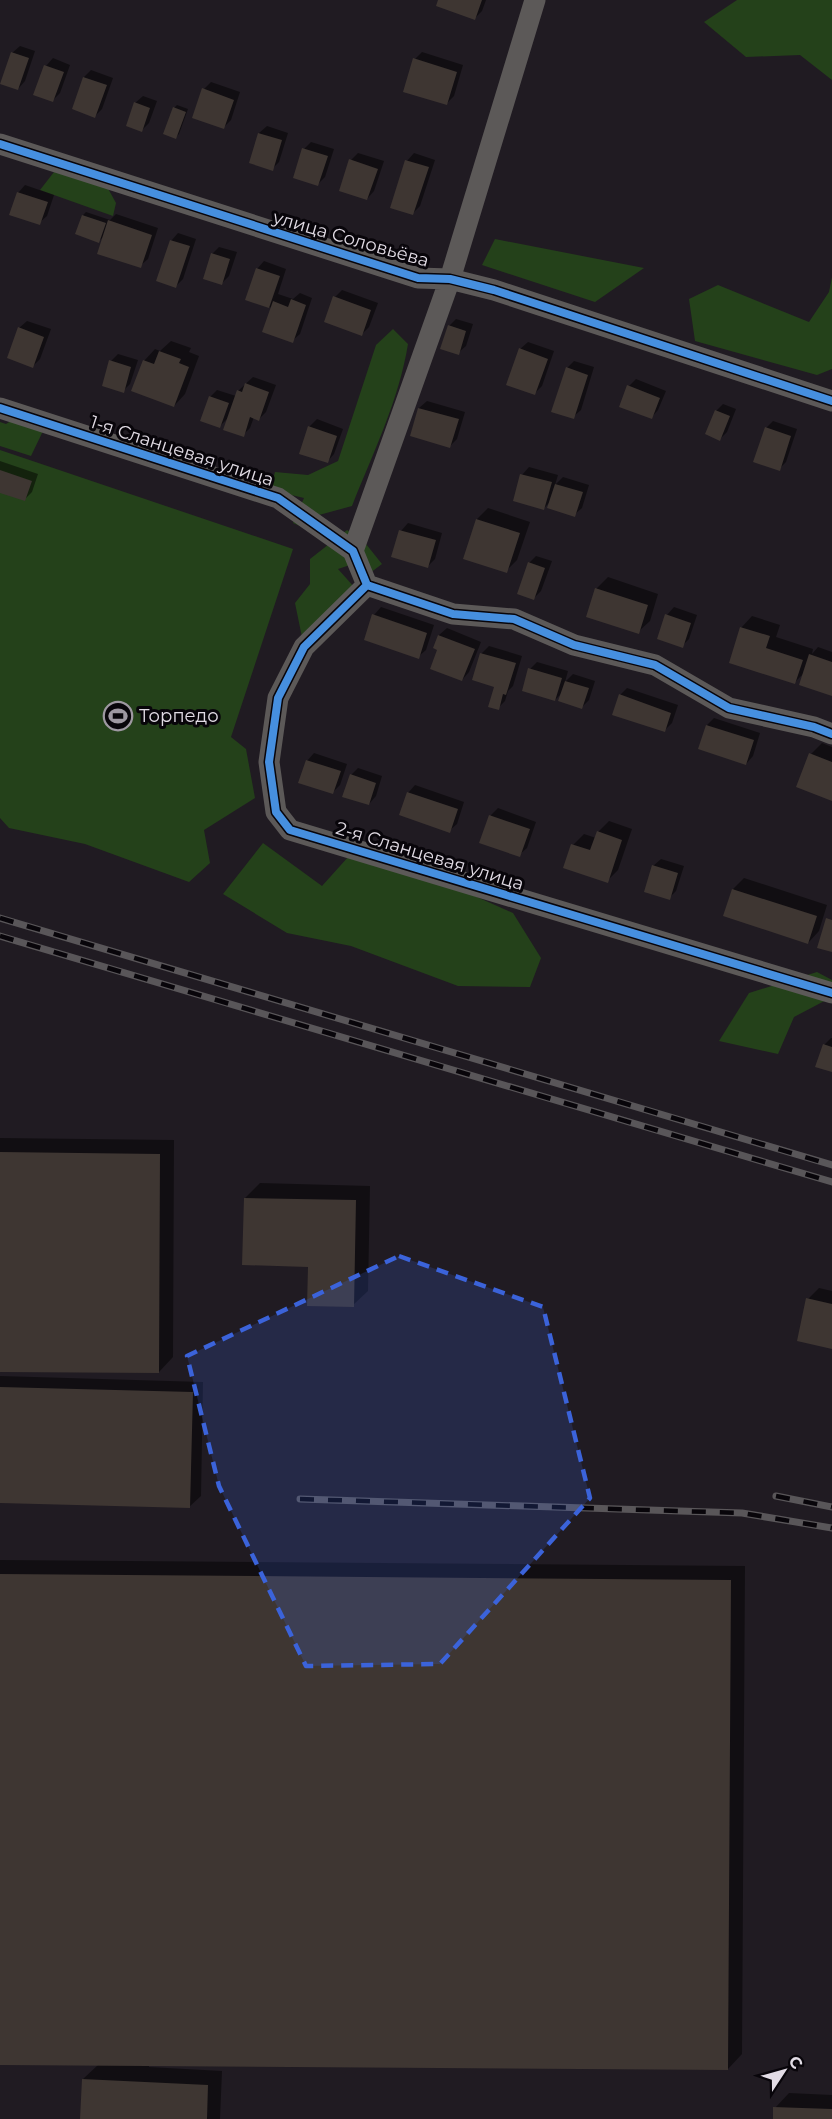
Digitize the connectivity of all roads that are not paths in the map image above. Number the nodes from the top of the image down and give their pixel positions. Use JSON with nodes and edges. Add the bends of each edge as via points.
{"nodes":[{"id":1,"x":535,"y":0,"type":"edge"},
{"id":2,"x":0,"y":144,"type":"edge"},
{"id":3,"x":450,"y":279,"type":"junction"},
{"id":4,"x":832,"y":401,"type":"edge"},
{"id":5,"x":0,"y":408,"type":"edge"},
{"id":6,"x":353,"y":551,"type":"junction"},
{"id":7,"x":367,"y":585,"type":"junction"},
{"id":8,"x":832,"y":734,"type":"edge"},
{"id":9,"x":832,"y":993,"type":"edge"}],
"edges":[{"from":1,"to":3,"type":"street"},
{"from":2,"to":3,"type":"street","name":"улица Соловьёва","via":[[418,278]]},
{"from":3,"to":4,"type":"street","name":"улица Соловьёва"},
{"from":3,"to":6,"type":"street"},
{"from":5,"to":6,"type":"street","name":"1-я Сланцевая улица","via":[[278,498]]},
{"from":6,"to":7,"type":"street"},
{"from":7,"to":8,"type":"street","via":[[453,614],[514,620],[574,645],[655,665],[729,708]]},
{"from":7,"to":9,"type":"street","name":"2-я Сланцевая улица","via":[[304,647],[278,698],[269,762],[276,812],[290,830]]}]}
